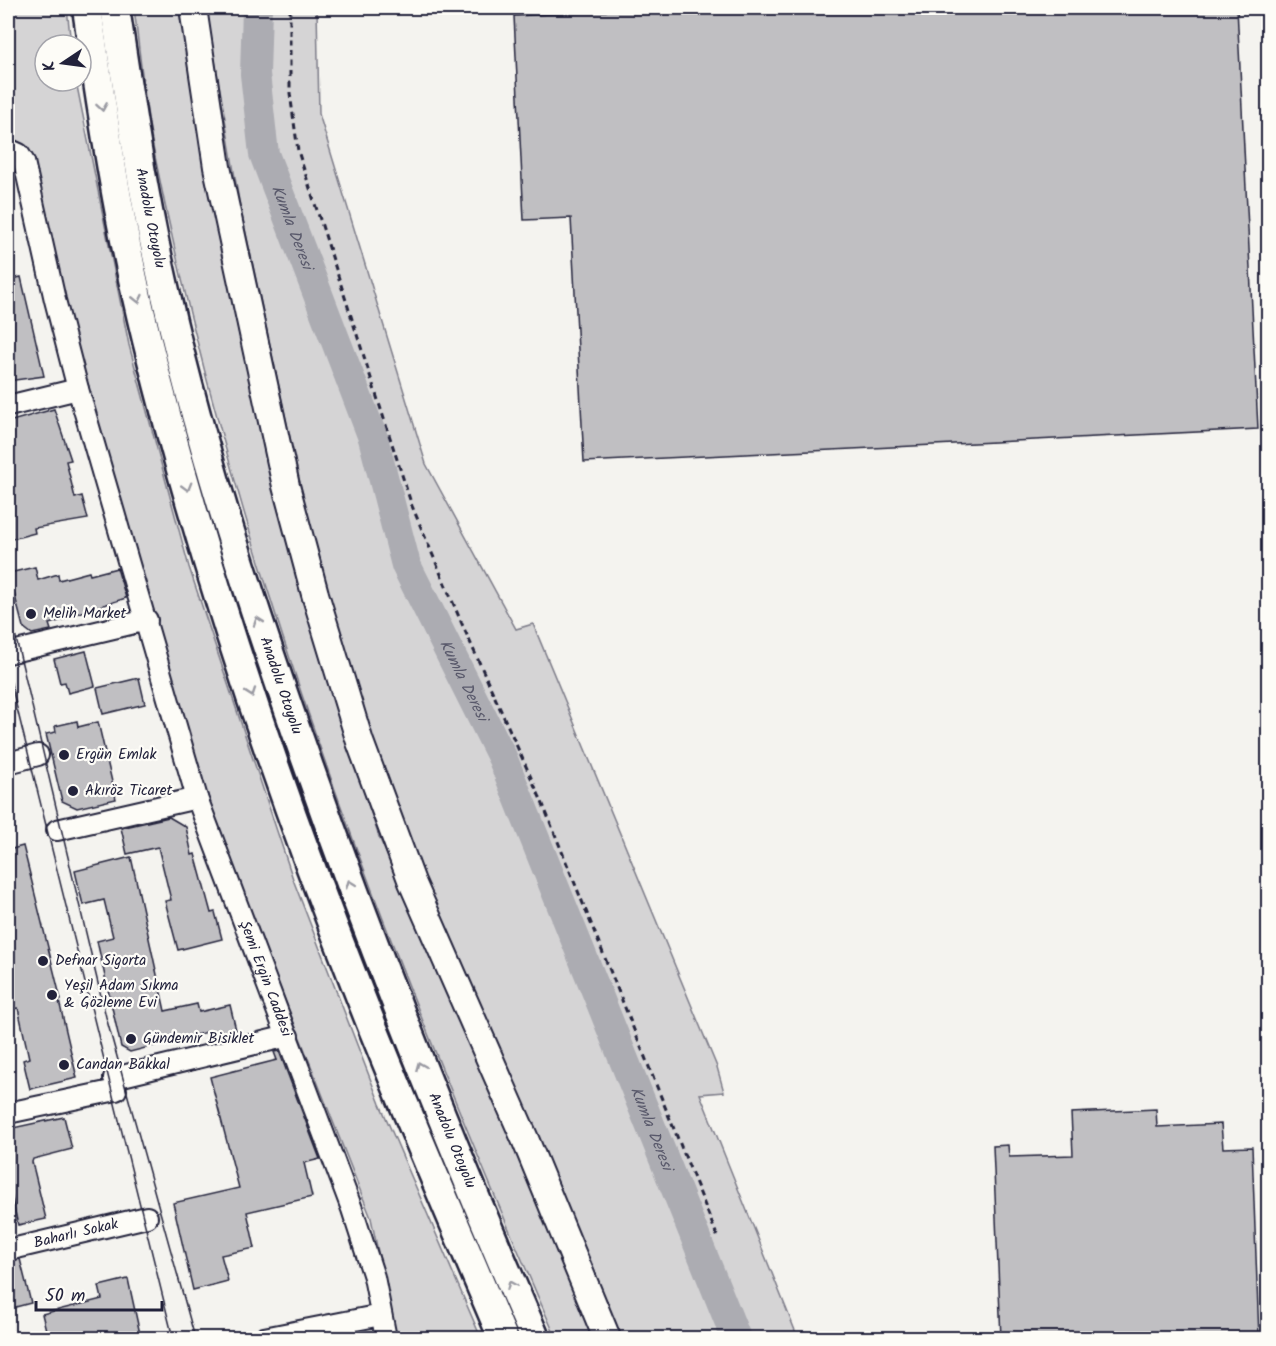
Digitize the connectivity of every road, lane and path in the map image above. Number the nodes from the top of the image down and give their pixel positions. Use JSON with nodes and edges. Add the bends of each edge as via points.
{"nodes":[{"id":1,"x":87,"y":8,"type":"edge"},
{"id":2,"x":115,"y":8,"type":"edge"},
{"id":3,"x":193,"y":8,"type":"edge"},
{"id":4,"x":290,"y":8,"type":"edge"},
{"id":5,"x":8,"y":149,"type":"edge"},
{"id":6,"x":78,"y":389,"type":"junction"},
{"id":7,"x":8,"y":406,"type":"edge"},
{"id":8,"x":147,"y":620,"type":"junction"},
{"id":9,"x":8,"y":653,"type":"edge"},
{"id":10,"x":38,"y":755,"type":"dead end"},
{"id":11,"x":8,"y":763,"type":"edge"},
{"id":12,"x":197,"y":798,"type":"junction"},
{"id":13,"x":57,"y":830,"type":"dead end"},
{"id":14,"x":288,"y":1036,"type":"junction"},
{"id":15,"x":8,"y":1113,"type":"edge"},
{"id":16,"x":147,"y":1217,"type":"dead end"},
{"id":17,"x":718,"y":1238,"type":"dead end"},
{"id":18,"x":8,"y":1250,"type":"edge"},
{"id":19,"x":381,"y":1315,"type":"junction"},
{"id":20,"x":264,"y":1338,"type":"edge"},
{"id":21,"x":386,"y":1338,"type":"edge"},
{"id":22,"x":503,"y":1338,"type":"edge"},
{"id":23,"x":535,"y":1338,"type":"edge"},
{"id":24,"x":607,"y":1338,"type":"edge"}],
"edges":[{"from":1,"to":22,"type":"highway","name":"Anadolu Otoyolu","one_way":true,"via":[[130,267],[177,453],[224,611],[353,978]]},
{"from":23,"to":2,"type":"highway","name":"Anadolu Otoyolu","one_way":true,"via":[[401,1019],[346,876],[252,605],[197,420],[159,264]]},
{"from":3,"to":24,"type":"main road","via":[[223,196],[284,475],[360,742],[412,882]]},
{"from":4,"to":17,"type":"path","via":[[290,93],[298,151],[412,506],[542,802]]},
{"from":5,"to":6,"type":"street","name":"Şemi Ergin Caddesi","via":[[19,154],[24,162]]},
{"from":6,"to":7,"type":"street"},
{"from":6,"to":8,"type":"street","name":"Şemi Ergin Caddesi"},
{"from":8,"to":9,"type":"street"},
{"from":8,"to":12,"type":"street","name":"Şemi Ergin Caddesi"},
{"from":10,"to":11,"type":"street"},
{"from":12,"to":13,"type":"street"},
{"from":12,"to":14,"type":"street","name":"Şemi Ergin Caddesi"},
{"from":14,"to":15,"type":"street"},
{"from":14,"to":19,"type":"street","name":"Şemi Ergin Caddesi","via":[[352,1209],[374,1276]]},
{"from":16,"to":18,"type":"street","name":"Baharlı Sokak"},
{"from":19,"to":20,"type":"street"},
{"from":19,"to":21,"type":"street","name":"Şemi Ergin Caddesi"}]}
